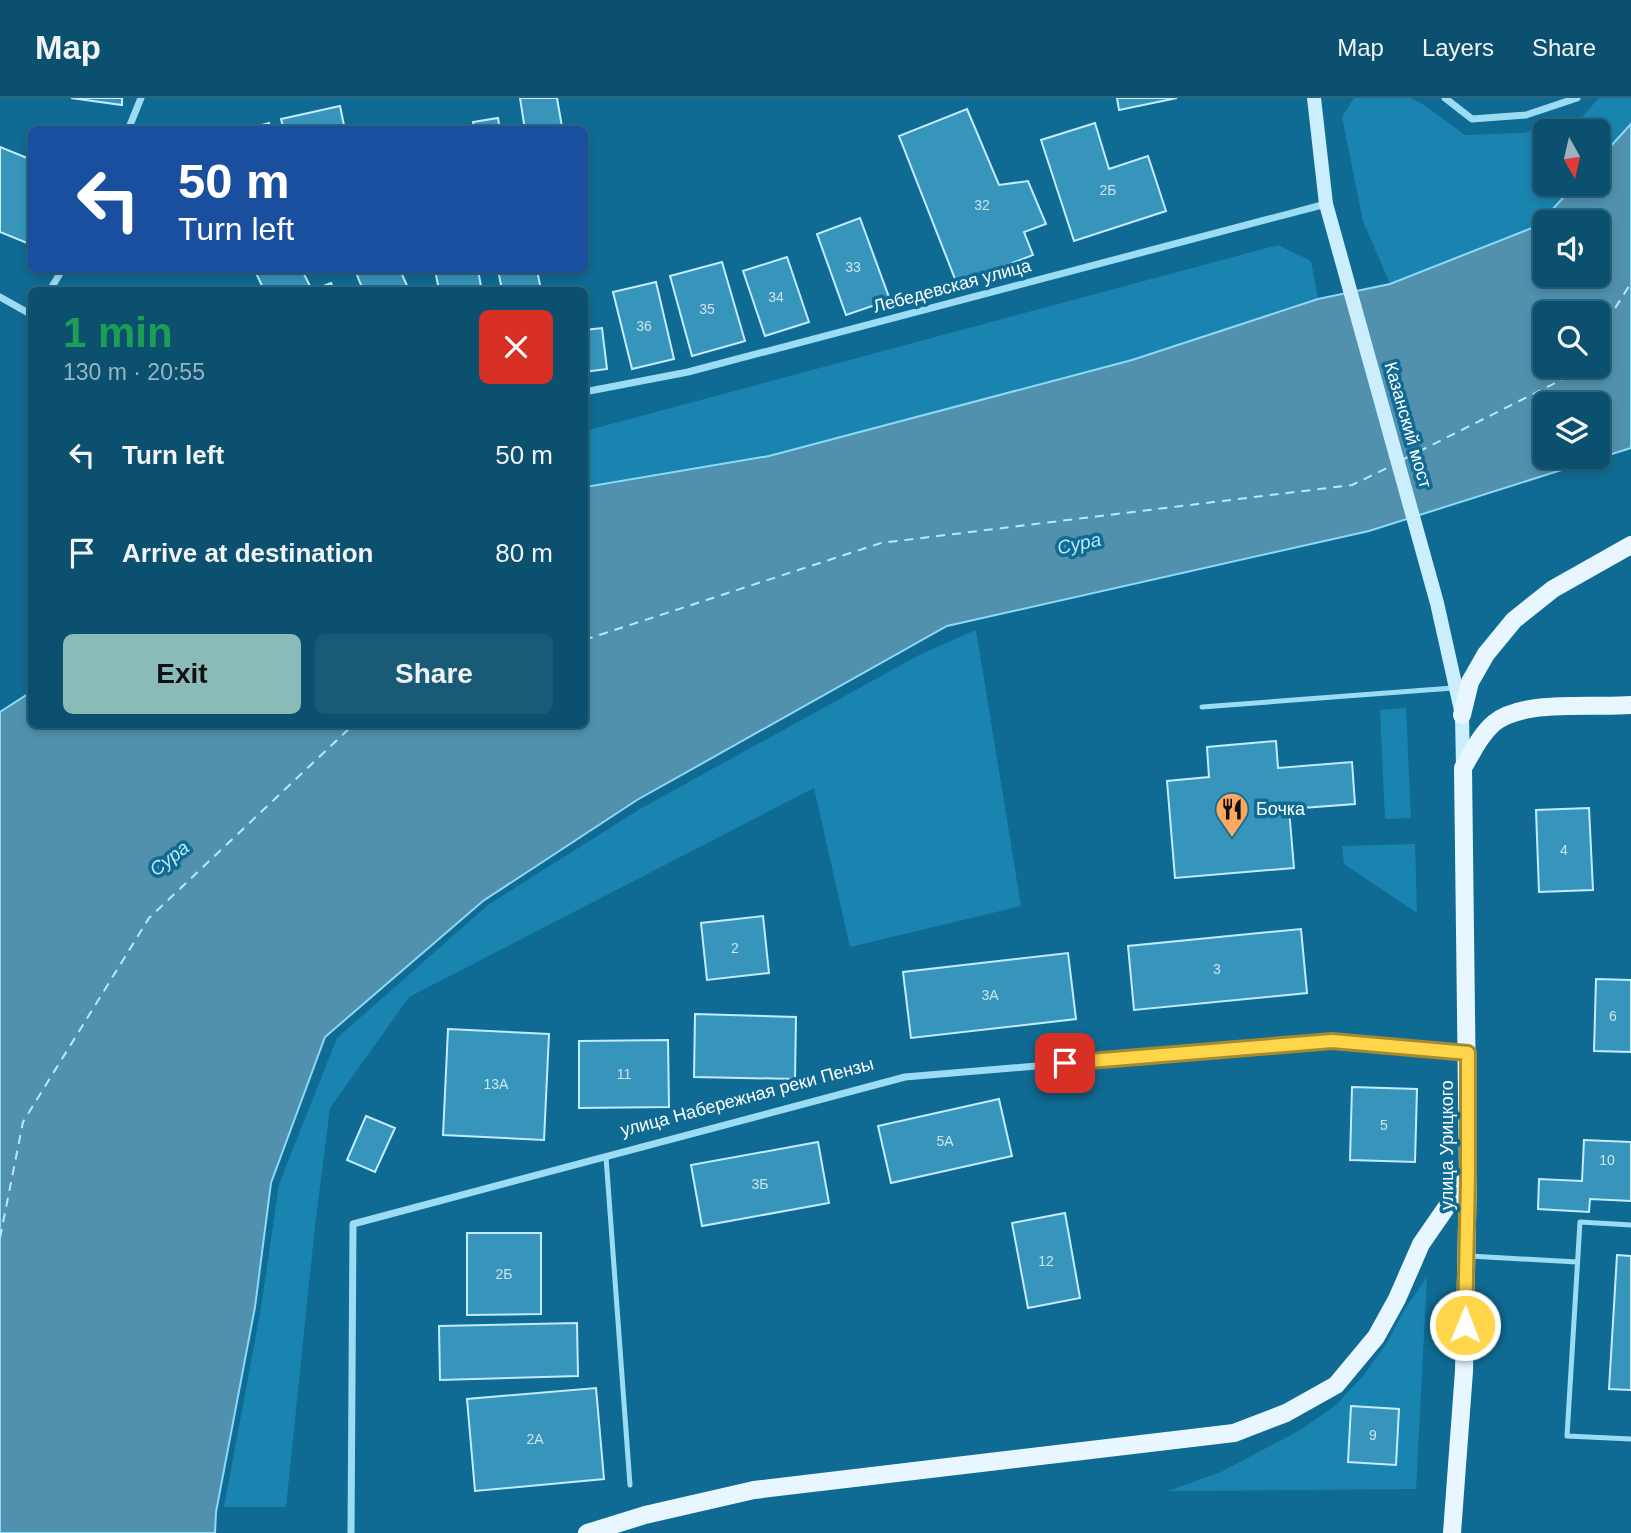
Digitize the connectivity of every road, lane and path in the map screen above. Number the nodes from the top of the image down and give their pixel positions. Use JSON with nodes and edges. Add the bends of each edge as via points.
{"nodes":[{"id":1,"x":141,"y":98,"type":"edge"},
{"id":2,"x":1314,"y":98,"type":"edge"},
{"id":3,"x":1445,"y":98,"type":"edge"},
{"id":4,"x":1577,"y":98,"type":"edge"},
{"id":5,"x":130,"y":126,"type":"edge"},
{"id":6,"x":1326,"y":204,"type":"junction"},
{"id":7,"x":0,"y":298,"type":"edge"},
{"id":8,"x":28,"y":313,"type":"edge"},
{"id":9,"x":588,"y":391,"type":"edge"},
{"id":10,"x":1631,"y":545,"type":"edge"},
{"id":11,"x":1456,"y":688,"type":"junction"},
{"id":12,"x":1631,"y":705,"type":"edge"},
{"id":13,"x":1202,"y":707,"type":"dead end"},
{"id":14,"x":1462,"y":715,"type":"junction"},
{"id":15,"x":1463,"y":768,"type":"junction"},
{"id":16,"x":1468,"y":1053,"type":"junction"},
{"id":17,"x":606,"y":1157,"type":"junction"},
{"id":18,"x":1468,"y":1176,"type":"junction"},
{"id":19,"x":1631,"y":1225,"type":"edge"},
{"id":20,"x":1467,"y":1255,"type":"junction"},
{"id":21,"x":1577,"y":1262,"type":"junction"},
{"id":22,"x":1631,"y":1439,"type":"edge"},
{"id":23,"x":629,"y":1485,"type":"dead end"},
{"id":24,"x":351,"y":1533,"type":"edge"},
{"id":25,"x":587,"y":1533,"type":"edge"},
{"id":26,"x":1452,"y":1533,"type":"edge"}],
"edges":[{"from":1,"to":5,"type":"street"},
{"from":2,"to":6,"type":"street","name":"Казанский мост"},
{"from":3,"to":4,"type":"street","via":[[1472,119],[1526,115]]},
{"from":6,"to":9,"type":"street","name":"Лебедевская улица","via":[[688,372]]},
{"from":6,"to":11,"type":"street","name":"Казанский мост","via":[[1437,603]]},
{"from":7,"to":8,"type":"street"},
{"from":10,"to":14,"type":"main road","via":[[1553,589],[1514,620],[1470,682]]},
{"from":11,"to":13,"type":"lane"},
{"from":11,"to":14,"type":"street","name":"улица Урицкого"},
{"from":12,"to":15,"type":"main road","via":[[1530,709],[1510,714],[1480,739]]},
{"from":14,"to":15,"type":"street","name":"улица Урицкого"},
{"from":15,"to":16,"type":"main road","name":"улица Урицкого"},
{"from":16,"to":17,"type":"street","name":"улица Набережная реки Пензы","via":[[1332,1041],[905,1077]]},
{"from":16,"to":18,"type":"main road","name":"улица Урицкого"},
{"from":17,"to":23,"type":"lane"},
{"from":17,"to":24,"type":"street","name":"улица Набережная реки Пензы","via":[[353,1224]]},
{"from":18,"to":20,"type":"main road","name":"улица Урицкого"},
{"from":18,"to":25,"type":"main road","via":[[1421,1244],[1376,1337],[1336,1385],[1286,1413],[1234,1433],[754,1490]]},
{"from":19,"to":21,"type":"lane","via":[[1580,1222]]},
{"from":20,"to":21,"type":"lane"},
{"from":20,"to":26,"type":"main road","name":"улица Урицкого"},
{"from":21,"to":22,"type":"lane","via":[[1567,1436]]}]}
